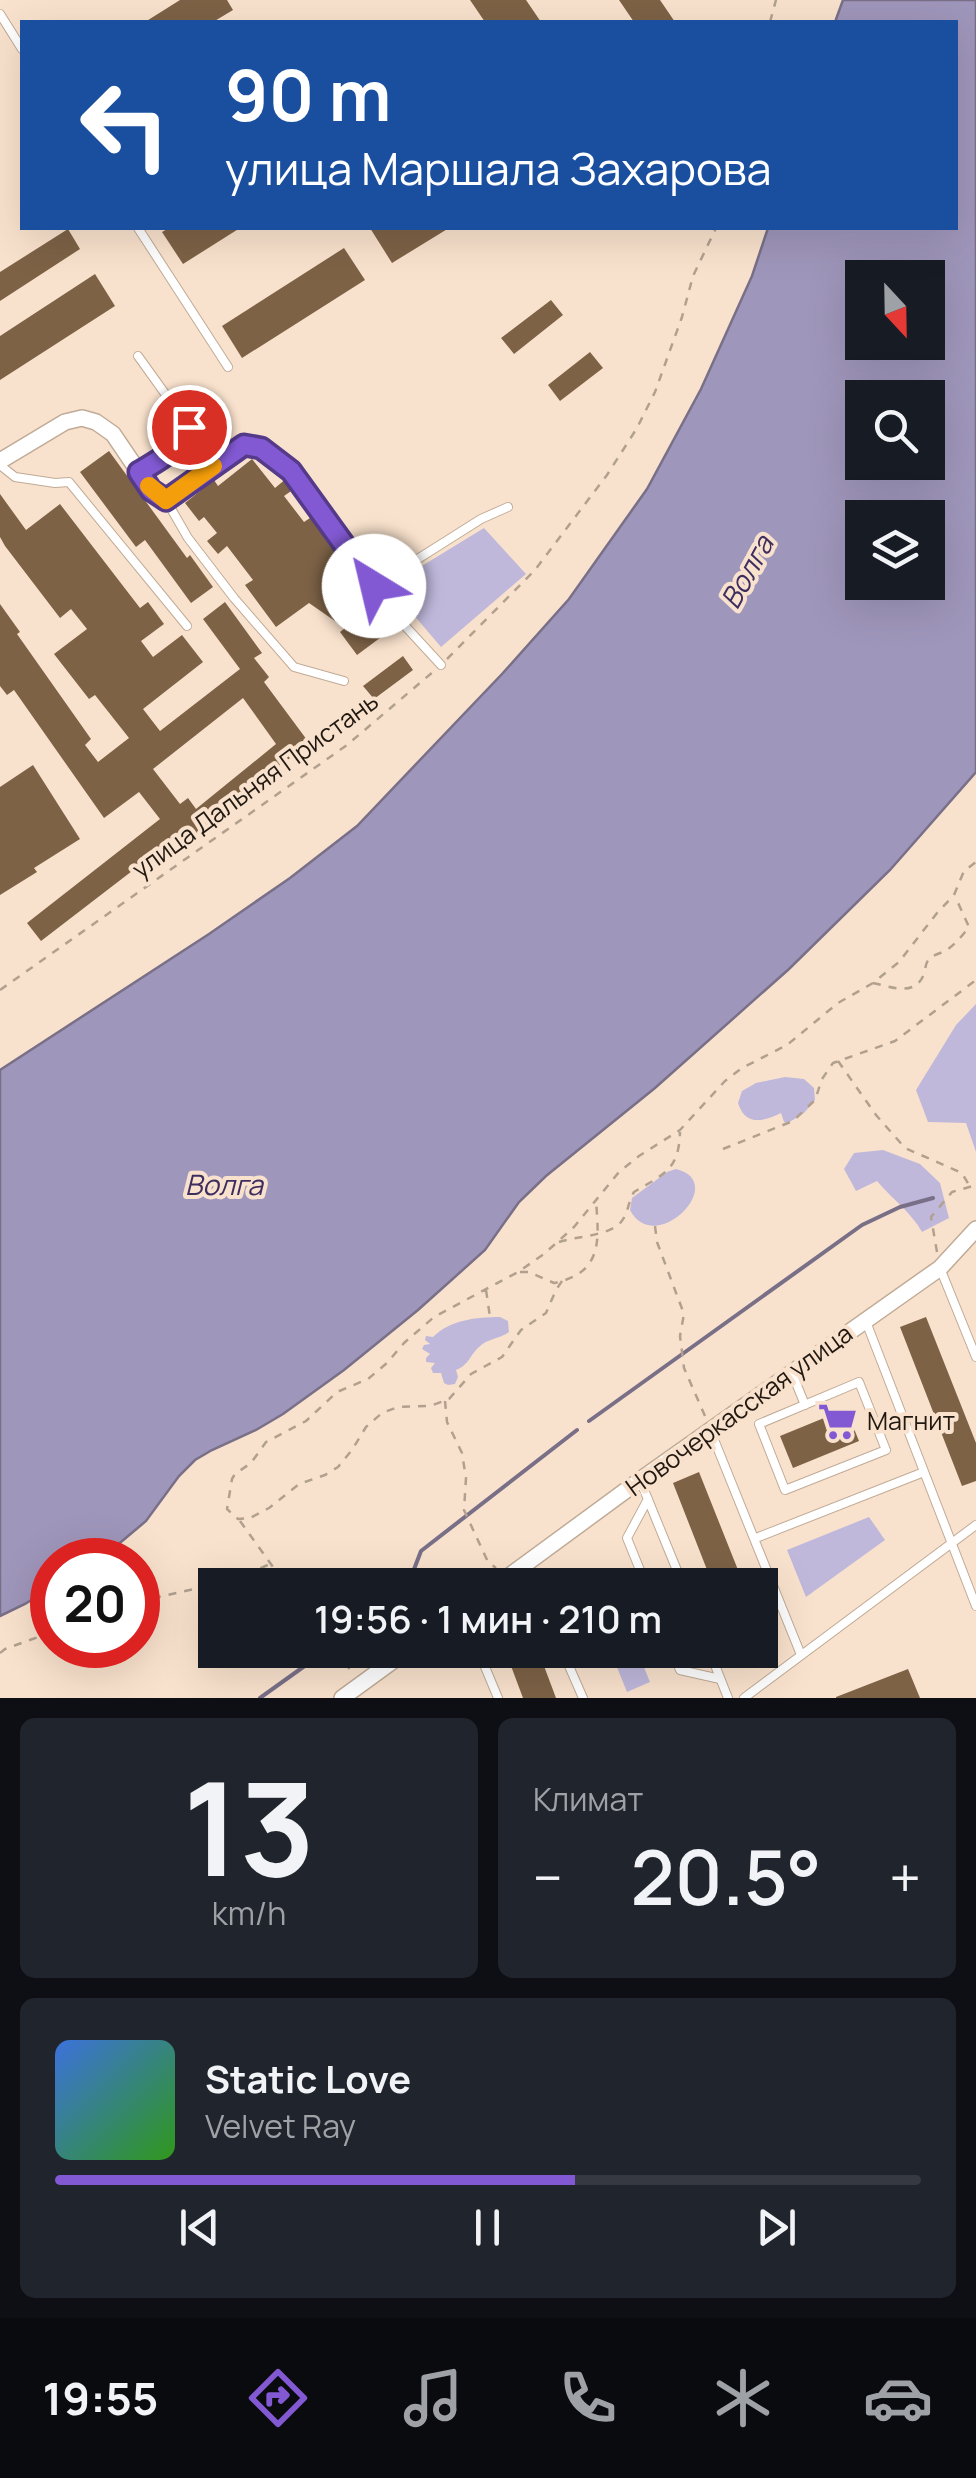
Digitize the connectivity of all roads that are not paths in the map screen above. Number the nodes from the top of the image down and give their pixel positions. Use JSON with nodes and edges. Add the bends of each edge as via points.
{"nodes":[{"id":1,"x":0,"y":14,"type":"edge"},
{"id":2,"x":20,"y":46,"type":"edge"},
{"id":3,"x":139,"y":230,"type":"edge"},
{"id":4,"x":138,"y":356,"type":"dead end"},
{"id":5,"x":228,"y":367,"type":"dead end"},
{"id":6,"x":244,"y":445,"type":"joint"},
{"id":7,"x":0,"y":463,"type":"edge"},
{"id":8,"x":139,"y":472,"type":"junction"},
{"id":9,"x":166,"y":500,"type":"junction"},
{"id":10,"x":508,"y":507,"type":"dead end"},
{"id":11,"x":374,"y":586,"type":"junction"},
{"id":12,"x":187,"y":626,"type":"dead end"},
{"id":13,"x":441,"y":665,"type":"road end"},
{"id":14,"x":344,"y":681,"type":"dead end"},
{"id":15,"x":976,"y":1229,"type":"edge"},
{"id":16,"x":940,"y":1268,"type":"junction"},
{"id":17,"x":865,"y":1319,"type":"junction"},
{"id":18,"x":976,"y":1357,"type":"edge"},
{"id":19,"x":792,"y":1374,"type":"junction"},
{"id":20,"x":806,"y":1404,"type":"junction"},
{"id":21,"x":711,"y":1432,"type":"junction"},
{"id":22,"x":924,"y":1472,"type":"junction"},
{"id":23,"x":640,"y":1480,"type":"junction"},
{"id":24,"x":648,"y":1498,"type":"junction"},
{"id":25,"x":976,"y":1525,"type":"edge"},
{"id":26,"x":756,"y":1538,"type":"junction"},
{"id":27,"x":952,"y":1542,"type":"junction"},
{"id":28,"x":525,"y":1564,"type":"junction"},
{"id":29,"x":520,"y":1568,"type":"edge"},
{"id":30,"x":527,"y":1568,"type":"edge"},
{"id":31,"x":639,"y":1568,"type":"edge"},
{"id":32,"x":675,"y":1568,"type":"edge"},
{"id":33,"x":976,"y":1606,"type":"edge"},
{"id":34,"x":801,"y":1656,"type":"junction"},
{"id":35,"x":384,"y":1668,"type":"edge"},
{"id":36,"x":486,"y":1668,"type":"edge"},
{"id":37,"x":570,"y":1668,"type":"edge"},
{"id":38,"x":679,"y":1668,"type":"edge"},
{"id":39,"x":716,"y":1668,"type":"edge"},
{"id":40,"x":720,"y":1679,"type":"junction"},
{"id":41,"x":342,"y":1698,"type":"edge"},
{"id":42,"x":498,"y":1698,"type":"edge"},
{"id":43,"x":583,"y":1698,"type":"edge"},
{"id":44,"x":728,"y":1698,"type":"edge"},
{"id":45,"x":744,"y":1698,"type":"edge"}],
"edges":[{"from":1,"to":2,"type":"lane"},
{"from":3,"to":5,"type":"lane"},
{"from":4,"to":8,"type":"lane","via":[[189,427],[180,442]]},
{"from":6,"to":9,"type":"street"},
{"from":6,"to":11,"type":"lane","via":[[261,448],[291,471]]},
{"from":7,"to":8,"type":"street","via":[[82,418],[112,434]]},
{"from":7,"to":12,"type":"lane","via":[[16,477],[69,482]]},
{"from":8,"to":9,"type":"street"},
{"from":9,"to":14,"type":"lane","via":[[188,538],[294,667]]},
{"from":10,"to":11,"type":"lane"},
{"from":11,"to":13,"type":"lane"},
{"from":15,"to":16,"type":"street","name":"Новочеркасская улица"},
{"from":16,"to":17,"type":"street","name":"Новочеркасская улица"},
{"from":16,"to":18,"type":"lane"},
{"from":17,"to":19,"type":"street","name":"Новочеркасская улица"},
{"from":17,"to":22,"type":"lane"},
{"from":19,"to":20,"type":"lane"},
{"from":19,"to":21,"type":"street","name":"Новочеркасская улица"},
{"from":20,"to":20,"type":"lane","via":[[859,1382],[886,1450],[785,1490],[758,1424]]},
{"from":21,"to":23,"type":"street","name":"Новочеркасская улица"},
{"from":21,"to":26,"type":"lane"},
{"from":22,"to":26,"type":"lane"},
{"from":22,"to":27,"type":"lane"},
{"from":23,"to":24,"type":"lane"},
{"from":23,"to":28,"type":"street","name":"Новочеркасская улица"},
{"from":24,"to":31,"type":"lane","via":[[626,1538]]},
{"from":24,"to":32,"type":"lane"},
{"from":25,"to":27,"type":"lane"},
{"from":26,"to":34,"type":"lane"},
{"from":27,"to":33,"type":"lane"},
{"from":27,"to":34,"type":"lane"},
{"from":28,"to":29,"type":"street","name":"Новочеркасская улица"},
{"from":28,"to":30,"type":"lane"},
{"from":34,"to":45,"type":"lane"},
{"from":35,"to":41,"type":"street"},
{"from":36,"to":42,"type":"lane"},
{"from":37,"to":43,"type":"lane"},
{"from":38,"to":40,"type":"lane"},
{"from":39,"to":40,"type":"lane"},
{"from":40,"to":44,"type":"lane"}]}
